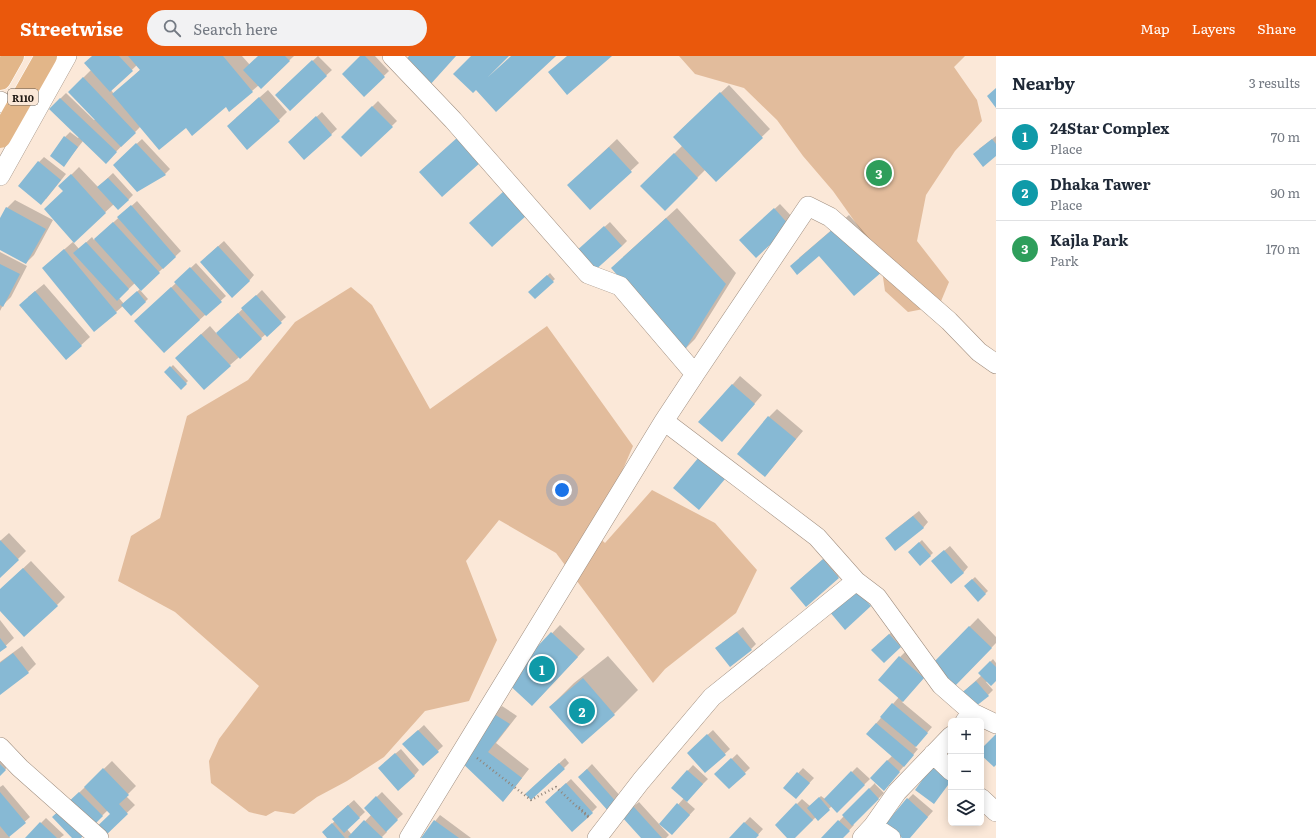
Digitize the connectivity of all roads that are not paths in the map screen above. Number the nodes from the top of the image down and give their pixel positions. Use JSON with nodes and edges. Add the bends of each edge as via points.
{"nodes":[{"id":1,"x":13,"y":56,"type":"edge"},
{"id":2,"x":46,"y":56,"type":"edge"},
{"id":3,"x":67,"y":56,"type":"edge"},
{"id":4,"x":392,"y":56,"type":"edge"},
{"id":5,"x":0,"y":79,"type":"edge"},
{"id":6,"x":0,"y":101,"type":"edge"},
{"id":7,"x":32,"y":120,"type":"junction"},
{"id":8,"x":0,"y":128,"type":"edge"},
{"id":9,"x":10,"y":139,"type":"edge"},
{"id":10,"x":0,"y":176,"type":"edge"},
{"id":11,"x":996,"y":364,"type":"edge"},
{"id":12,"x":695,"y":374,"type":"junction"},
{"id":13,"x":664,"y":421,"type":"junction"},
{"id":14,"x":856,"y":581,"type":"junction"},
{"id":15,"x":969,"y":717,"type":"edge"},
{"id":16,"x":996,"y":724,"type":"edge"},
{"id":17,"x":948,"y":739,"type":"edge"},
{"id":18,"x":0,"y":747,"type":"edge"},
{"id":19,"x":933,"y":754,"type":"junction"},
{"id":20,"x":948,"y":768,"type":"edge"},
{"id":21,"x":984,"y":801,"type":"edge"},
{"id":22,"x":996,"y":812,"type":"edge"},
{"id":23,"x":868,"y":832,"type":"edge"},
{"id":24,"x":600,"y":834,"type":"edge"},
{"id":25,"x":99,"y":838,"type":"edge"},
{"id":26,"x":409,"y":838,"type":"edge"},
{"id":27,"x":892,"y":838,"type":"edge"}],
"edges":[{"from":1,"to":5,"type":"main road","number":"R110"},
{"from":2,"to":9,"type":"main road","number":"R110","bridge":true},
{"from":3,"to":7,"type":"street"},
{"from":4,"to":12,"type":"street","via":[[453,120],[588,274],[620,286]]},
{"from":6,"to":7,"type":"street"},
{"from":7,"to":9,"type":"street"},
{"from":8,"to":9,"type":"street"},
{"from":9,"to":10,"type":"street"},
{"from":11,"to":12,"type":"street","via":[[979,352],[949,321],[830,217],[808,206]]},
{"from":12,"to":13,"type":"street"},
{"from":13,"to":14,"type":"street","via":[[817,537]]},
{"from":13,"to":26,"type":"street"},
{"from":14,"to":15,"type":"street","via":[[877,597],[941,686]]},
{"from":14,"to":24,"type":"street","via":[[712,697]]},
{"from":15,"to":16,"type":"street"},
{"from":17,"to":19,"type":"street"},
{"from":18,"to":25,"type":"street"},
{"from":19,"to":20,"type":"street"},
{"from":19,"to":23,"type":"street","via":[[897,792]]},
{"from":21,"to":22,"type":"street"},
{"from":23,"to":27,"type":"street"}]}
